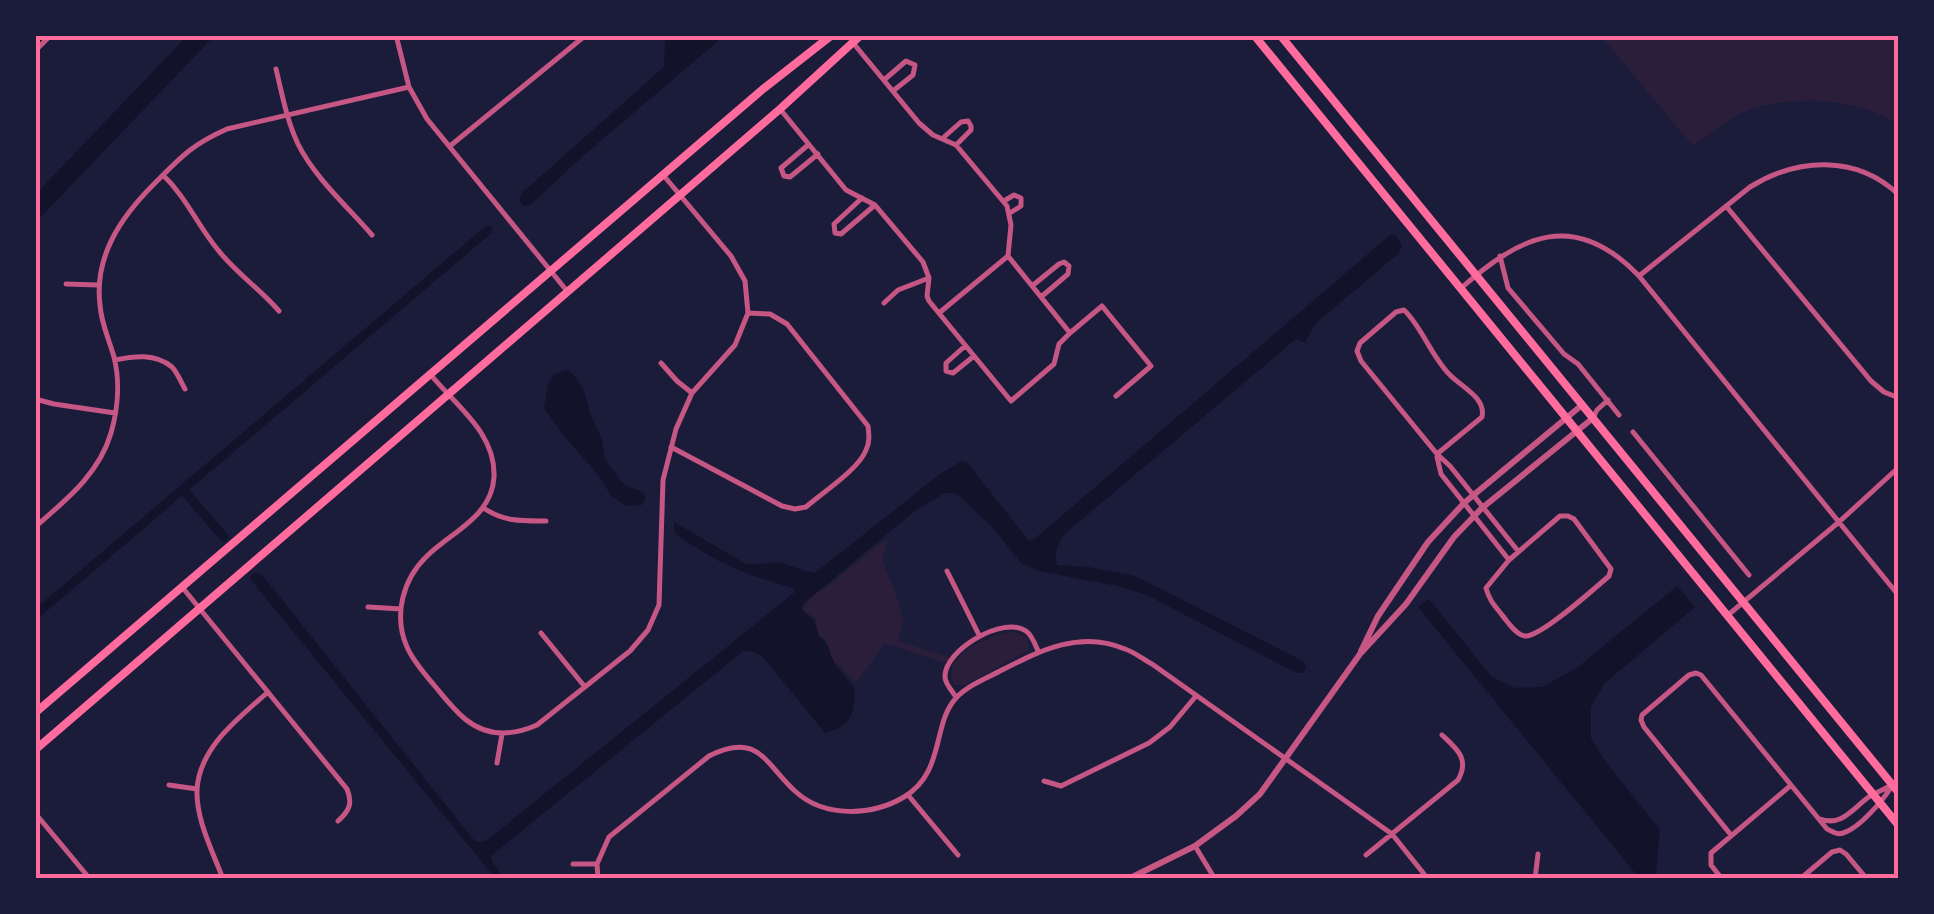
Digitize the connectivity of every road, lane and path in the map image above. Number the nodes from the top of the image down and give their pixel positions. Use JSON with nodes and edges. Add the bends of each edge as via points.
{"nodes":[{"id":1,"x":52,"y":35,"type":"edge"},
{"id":2,"x":396,"y":35,"type":"edge"},
{"id":3,"x":586,"y":35,"type":"edge"},
{"id":4,"x":832,"y":35,"type":"edge"},
{"id":5,"x":861,"y":35,"type":"edge"},
{"id":6,"x":1254,"y":35,"type":"edge"},
{"id":7,"x":1280,"y":35,"type":"edge"},
{"id":8,"x":853,"y":42,"type":"junction"},
{"id":9,"x":35,"y":51,"type":"edge"},
{"id":10,"x":276,"y":69,"type":"dead end"},
{"id":11,"x":884,"y":80,"type":"junction"},
{"id":12,"x":409,"y":87,"type":"junction"},
{"id":13,"x":893,"y":91,"type":"junction"},
{"id":14,"x":780,"y":109,"type":"junction"},
{"id":15,"x":288,"y":117,"type":"junction"},
{"id":16,"x":943,"y":138,"type":"junction"},
{"id":17,"x":809,"y":144,"type":"junction"},
{"id":18,"x":956,"y":145,"type":"junction"},
{"id":19,"x":450,"y":146,"type":"junction"},
{"id":20,"x":818,"y":154,"type":"junction"},
{"id":21,"x":163,"y":175,"type":"junction"},
{"id":22,"x":664,"y":176,"type":"junction"},
{"id":23,"x":1899,"y":194,"type":"edge"},
{"id":24,"x":680,"y":196,"type":"junction"},
{"id":25,"x":862,"y":198,"type":"junction"},
{"id":26,"x":1004,"y":202,"type":"junction"},
{"id":27,"x":876,"y":205,"type":"junction"},
{"id":28,"x":1726,"y":206,"type":"junction"},
{"id":29,"x":1010,"y":213,"type":"junction"},
{"id":30,"x":372,"y":235,"type":"dead end"},
{"id":31,"x":1008,"y":256,"type":"junction"},
{"id":32,"x":1500,"y":256,"type":"junction"},
{"id":33,"x":552,"y":272,"type":"junction"},
{"id":34,"x":1476,"y":275,"type":"junction"},
{"id":35,"x":1638,"y":276,"type":"junction"},
{"id":36,"x":928,"y":278,"type":"junction"},
{"id":37,"x":66,"y":284,"type":"dead end"},
{"id":38,"x":98,"y":284,"type":"junction"},
{"id":39,"x":1032,"y":286,"type":"junction"},
{"id":40,"x":1460,"y":289,"type":"junction"},
{"id":41,"x":567,"y":292,"type":"junction"},
{"id":42,"x":1040,"y":297,"type":"junction"},
{"id":43,"x":884,"y":302,"type":"dead end"},
{"id":44,"x":279,"y":311,"type":"dead end"},
{"id":45,"x":748,"y":313,"type":"junction"},
{"id":46,"x":939,"y":314,"type":"junction"},
{"id":47,"x":1070,"y":334,"type":"junction"},
{"id":48,"x":966,"y":346,"type":"junction"},
{"id":49,"x":974,"y":356,"type":"junction"},
{"id":50,"x":115,"y":360,"type":"junction"},
{"id":51,"x":661,"y":363,"type":"dead end"},
{"id":52,"x":430,"y":374,"type":"junction"},
{"id":53,"x":186,"y":388,"type":"dead end"},
{"id":54,"x":692,"y":393,"type":"junction"},
{"id":55,"x":446,"y":394,"type":"junction"},
{"id":56,"x":1116,"y":396,"type":"dead end"},
{"id":57,"x":1899,"y":398,"type":"edge"},
{"id":58,"x":35,"y":399,"type":"edge"},
{"id":59,"x":1608,"y":400,"type":"junction"},
{"id":60,"x":1582,"y":405,"type":"junction"},
{"id":61,"x":115,"y":413,"type":"junction"},
{"id":62,"x":1620,"y":415,"type":"dead end"},
{"id":63,"x":1592,"y":418,"type":"junction"},
{"id":64,"x":1566,"y":419,"type":"junction"},
{"id":65,"x":1577,"y":432,"type":"junction"},
{"id":66,"x":1632,"y":432,"type":"dead end"},
{"id":67,"x":671,"y":447,"type":"junction"},
{"id":68,"x":1437,"y":454,"type":"junction"},
{"id":69,"x":1899,"y":467,"type":"edge"},
{"id":70,"x":1474,"y":495,"type":"junction"},
{"id":71,"x":1464,"y":504,"type":"junction"},
{"id":72,"x":1482,"y":508,"type":"junction"},
{"id":73,"x":485,"y":509,"type":"junction"},
{"id":74,"x":1473,"y":517,"type":"junction"},
{"id":75,"x":546,"y":521,"type":"dead end"},
{"id":76,"x":1840,"y":522,"type":"junction"},
{"id":77,"x":35,"y":526,"type":"edge"},
{"id":78,"x":1518,"y":551,"type":"junction"},
{"id":79,"x":1508,"y":560,"type":"junction"},
{"id":80,"x":947,"y":571,"type":"dead end"},
{"id":81,"x":1749,"y":575,"type":"dead end"},
{"id":82,"x":182,"y":588,"type":"junction"},
{"id":83,"x":1899,"y":596,"type":"edge"},
{"id":84,"x":1744,"y":602,"type":"junction"},
{"id":85,"x":368,"y":607,"type":"dead end"},
{"id":86,"x":199,"y":608,"type":"junction"},
{"id":87,"x":401,"y":608,"type":"junction"},
{"id":88,"x":1728,"y":616,"type":"junction"},
{"id":89,"x":541,"y":633,"type":"dead end"},
{"id":90,"x":979,"y":635,"type":"junction"},
{"id":91,"x":1039,"y":652,"type":"junction"},
{"id":92,"x":1360,"y":654,"type":"junction"},
{"id":93,"x":585,"y":687,"type":"junction"},
{"id":94,"x":268,"y":692,"type":"junction"},
{"id":95,"x":1196,"y":696,"type":"junction"},
{"id":96,"x":956,"y":698,"type":"junction"},
{"id":97,"x":35,"y":713,"type":"edge"},
{"id":98,"x":502,"y":734,"type":"junction"},
{"id":99,"x":1442,"y":734,"type":"dead end"},
{"id":100,"x":35,"y":750,"type":"edge"},
{"id":101,"x":1286,"y":759,"type":"junction"},
{"id":102,"x":497,"y":763,"type":"dead end"},
{"id":103,"x":1044,"y":780,"type":"dead end"},
{"id":104,"x":169,"y":785,"type":"dead end"},
{"id":105,"x":1790,"y":786,"type":"junction"},
{"id":106,"x":197,"y":789,"type":"junction"},
{"id":107,"x":1896,"y":789,"type":"edge"},
{"id":108,"x":1872,"y":794,"type":"junction"},
{"id":109,"x":908,"y":795,"type":"junction"},
{"id":110,"x":1881,"y":804,"type":"junction"},
{"id":111,"x":35,"y":813,"type":"edge"},
{"id":112,"x":1818,"y":818,"type":"junction"},
{"id":113,"x":338,"y":821,"type":"dead end"},
{"id":114,"x":1899,"y":826,"type":"edge"},
{"id":115,"x":1392,"y":834,"type":"junction"},
{"id":116,"x":1731,"y":835,"type":"junction"},
{"id":117,"x":1195,"y":846,"type":"junction"},
{"id":118,"x":1538,"y":854,"type":"dead end"},
{"id":119,"x":958,"y":855,"type":"dead end"},
{"id":120,"x":1366,"y":855,"type":"dead end"},
{"id":121,"x":573,"y":864,"type":"dead end"},
{"id":122,"x":596,"y":864,"type":"junction"},
{"id":123,"x":90,"y":879,"type":"edge"},
{"id":124,"x":223,"y":879,"type":"edge"},
{"id":125,"x":598,"y":879,"type":"edge"},
{"id":126,"x":1128,"y":879,"type":"edge"},
{"id":127,"x":1215,"y":879,"type":"edge"},
{"id":128,"x":1428,"y":879,"type":"edge"},
{"id":129,"x":1535,"y":879,"type":"edge"},
{"id":130,"x":1722,"y":879,"type":"edge"},
{"id":131,"x":1800,"y":879,"type":"edge"},
{"id":132,"x":1867,"y":879,"type":"edge"}],
"edges":[{"from":1,"to":9,"type":"street"},
{"from":2,"to":12,"type":"street"},
{"from":3,"to":19,"type":"street"},
{"from":4,"to":22,"type":"main road"},
{"from":5,"to":8,"type":"main road"},
{"from":6,"to":40,"type":"main road"},
{"from":7,"to":34,"type":"main road"},
{"from":8,"to":11,"type":"street"},
{"from":8,"to":14,"type":"main road"},
{"from":10,"to":15,"type":"street"},
{"from":11,"to":13,"type":"street"},
{"from":11,"to":13,"type":"street","via":[[906,61],[914,65]]},
{"from":12,"to":15,"type":"street"},
{"from":12,"to":19,"type":"street"},
{"from":13,"to":16,"type":"street","via":[[918,123]]},
{"from":14,"to":17,"type":"street"},
{"from":14,"to":24,"type":"main road"},
{"from":15,"to":21,"type":"street","via":[[202,141]]},
{"from":15,"to":30,"type":"street","via":[[312,165]]},
{"from":16,"to":18,"type":"street"},
{"from":16,"to":18,"type":"street","via":[[968,122],[971,130]]},
{"from":17,"to":20,"type":"street"},
{"from":17,"to":20,"type":"street","via":[[782,174],[790,177]]},
{"from":18,"to":26,"type":"street"},
{"from":19,"to":33,"type":"street"},
{"from":20,"to":25,"type":"street","via":[[846,190]]},
{"from":21,"to":38,"type":"street","via":[[116,229]]},
{"from":21,"to":44,"type":"street","via":[[214,246]]},
{"from":22,"to":24,"type":"street"},
{"from":22,"to":33,"type":"main road"},
{"from":23,"to":28,"type":"street","via":[[1845,166],[1818,164],[1768,176]]},
{"from":24,"to":41,"type":"main road"},
{"from":24,"to":45,"type":"street","via":[[731,256],[745,281]]},
{"from":25,"to":27,"type":"street"},
{"from":25,"to":27,"type":"street","via":[[834,224],[835,233]]},
{"from":26,"to":29,"type":"street"},
{"from":26,"to":29,"type":"street","via":[[1014,194],[1022,198]]},
{"from":27,"to":36,"type":"street","via":[[923,262]]},
{"from":28,"to":35,"type":"street"},
{"from":28,"to":57,"type":"street","via":[[1871,381]]},
{"from":29,"to":31,"type":"street"},
{"from":31,"to":39,"type":"street"},
{"from":31,"to":46,"type":"street"},
{"from":32,"to":34,"type":"street"},
{"from":32,"to":35,"type":"street","via":[[1542,237],[1564,236],[1606,248]]},
{"from":32,"to":59,"type":"street","via":[[1508,288]]},
{"from":33,"to":41,"type":"street"},
{"from":33,"to":52,"type":"main road"},
{"from":34,"to":40,"type":"street"},
{"from":34,"to":60,"type":"main road"},
{"from":35,"to":76,"type":"street"},
{"from":36,"to":43,"type":"street"},
{"from":36,"to":46,"type":"street","via":[[926,296]]},
{"from":37,"to":38,"type":"street"},
{"from":38,"to":50,"type":"street"},
{"from":39,"to":42,"type":"street"},
{"from":39,"to":42,"type":"street","via":[[1059,264],[1069,266]]},
{"from":40,"to":64,"type":"main road"},
{"from":41,"to":55,"type":"main road"},
{"from":42,"to":47,"type":"street"},
{"from":45,"to":54,"type":"street","via":[[735,344]]},
{"from":45,"to":67,"type":"street","via":[[770,314],[787,324],[868,426],[860,461],[795,509]]},
{"from":46,"to":48,"type":"street"},
{"from":47,"to":49,"type":"street","via":[[1054,364],[1011,401]]},
{"from":47,"to":56,"type":"street","via":[[1102,306],[1152,366]]},
{"from":48,"to":49,"type":"street"},
{"from":48,"to":49,"type":"street","via":[[946,371],[954,373]]},
{"from":50,"to":53,"type":"street","via":[[148,356],[172,368]]},
{"from":50,"to":61,"type":"street"},
{"from":51,"to":54,"type":"street"},
{"from":52,"to":55,"type":"street"},
{"from":52,"to":82,"type":"main road"},
{"from":54,"to":67,"type":"street"},
{"from":55,"to":73,"type":"street","via":[[488,442],[494,482]]},
{"from":55,"to":86,"type":"main road"},
{"from":58,"to":61,"type":"street"},
{"from":59,"to":62,"type":"street"},
{"from":59,"to":63,"type":"street"},
{"from":60,"to":63,"type":"main road"},
{"from":60,"to":64,"type":"street"},
{"from":61,"to":77,"type":"street","via":[[90,476]]},
{"from":63,"to":65,"type":"street"},
{"from":63,"to":84,"type":"main road"},
{"from":64,"to":65,"type":"main road"},
{"from":64,"to":70,"type":"street"},
{"from":65,"to":72,"type":"street"},
{"from":65,"to":88,"type":"main road"},
{"from":66,"to":81,"type":"street"},
{"from":67,"to":93,"type":"street","via":[[663,480],[659,605],[630,651]]},
{"from":68,"to":68,"type":"street","via":[[1357,351],[1396,312],[1409,315],[1450,375],[1482,403],[1482,417]]},
{"from":68,"to":70,"type":"street"},
{"from":68,"to":71,"type":"street","via":[[1441,474]]},
{"from":69,"to":76,"type":"street"},
{"from":70,"to":71,"type":"street"},
{"from":70,"to":72,"type":"street"},
{"from":71,"to":74,"type":"street"},
{"from":71,"to":92,"type":"street","via":[[1428,542]]},
{"from":72,"to":74,"type":"street"},
{"from":72,"to":78,"type":"street"},
{"from":73,"to":75,"type":"street","via":[[512,521]]},
{"from":73,"to":87,"type":"street","via":[[413,572]]},
{"from":74,"to":79,"type":"street"},
{"from":74,"to":92,"type":"street"},
{"from":76,"to":83,"type":"street"},
{"from":76,"to":84,"type":"street"},
{"from":78,"to":79,"type":"street"},
{"from":78,"to":79,"type":"street","via":[[1568,516],[1612,569],[1570,610],[1524,636],[1488,598],[1486,588]]},
{"from":80,"to":90,"type":"street"},
{"from":82,"to":86,"type":"street"},
{"from":82,"to":97,"type":"main road"},
{"from":84,"to":88,"type":"street"},
{"from":84,"to":107,"type":"main road"},
{"from":85,"to":87,"type":"street"},
{"from":86,"to":94,"type":"street"},
{"from":86,"to":100,"type":"main road"},
{"from":87,"to":98,"type":"street","via":[[407,646],[418,665],[456,712]]},
{"from":88,"to":108,"type":"main road"},
{"from":89,"to":93,"type":"street"},
{"from":90,"to":91,"type":"street","via":[[1019,628]]},
{"from":90,"to":96,"type":"street","via":[[946,672]]},
{"from":91,"to":95,"type":"street","via":[[1068,642],[1124,648]]},
{"from":91,"to":96,"type":"street"},
{"from":92,"to":101,"type":"street"},
{"from":93,"to":98,"type":"street","via":[[537,725]]},
{"from":94,"to":106,"type":"street","via":[[215,744]]},
{"from":94,"to":113,"type":"street","via":[[347,789],[352,799]]},
{"from":95,"to":101,"type":"street"},
{"from":95,"to":103,"type":"street","via":[[1149,742],[1061,786]]},
{"from":96,"to":109,"type":"street","via":[[936,758]]},
{"from":98,"to":102,"type":"street"},
{"from":99,"to":115,"type":"street","via":[[1459,752],[1463,771]]},
{"from":101,"to":115,"type":"street"},
{"from":101,"to":117,"type":"street","via":[[1260,794]]},
{"from":104,"to":106,"type":"street"},
{"from":105,"to":112,"type":"street"},
{"from":105,"to":116,"type":"street"},
{"from":105,"to":116,"type":"street","via":[[1702,675],[1690,675],[1640,720]]},
{"from":106,"to":124,"type":"street"},
{"from":107,"to":108,"type":"street"},
{"from":107,"to":110,"type":"street"},
{"from":108,"to":110,"type":"main road"},
{"from":108,"to":112,"type":"street","via":[[1843,818]]},
{"from":109,"to":119,"type":"street"},
{"from":109,"to":122,"type":"street","via":[[884,807],[834,810],[797,793],[753,750],[720,750],[609,837]]},
{"from":110,"to":112,"type":"street","via":[[1846,832],[1836,834]]},
{"from":110,"to":114,"type":"main road"},
{"from":111,"to":123,"type":"street"},
{"from":115,"to":120,"type":"street"},
{"from":115,"to":128,"type":"street"},
{"from":116,"to":130,"type":"street","via":[[1711,854]]},
{"from":117,"to":126,"type":"street"},
{"from":117,"to":127,"type":"street"},
{"from":118,"to":129,"type":"street"},
{"from":121,"to":122,"type":"street"},
{"from":122,"to":125,"type":"street"},
{"from":131,"to":132,"type":"street","via":[[1840,850]]}]}
